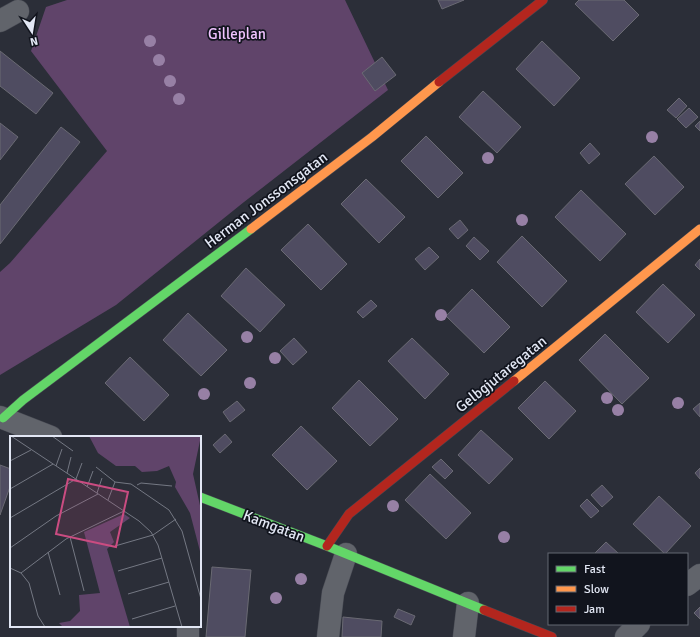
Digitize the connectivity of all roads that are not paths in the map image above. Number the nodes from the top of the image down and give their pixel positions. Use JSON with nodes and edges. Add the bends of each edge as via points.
{"nodes":[{"id":1,"x":543,"y":0,"type":"edge"},
{"id":2,"x":700,"y":229,"type":"edge"},
{"id":3,"x":1,"y":417,"type":"edge"},
{"id":4,"x":48,"y":436,"type":"edge"},
{"id":5,"x":201,"y":500,"type":"edge"},
{"id":6,"x":337,"y":550,"type":"junction"},
{"id":7,"x":700,"y":575,"type":"edge"},
{"id":8,"x":688,"y":584,"type":"edge"},
{"id":9,"x":468,"y":603,"type":"junction"},
{"id":10,"x":638,"y":625,"type":"edge"},
{"id":11,"x":328,"y":637,"type":"edge"},
{"id":12,"x":464,"y":637,"type":"edge"},
{"id":13,"x":552,"y":637,"type":"edge"},
{"id":14,"x":626,"y":637,"type":"edge"}],
"edges":[{"from":1,"to":3,"type":"street","name":"Herman Jonssonsgatan","via":[[372,137]]},
{"from":2,"to":6,"type":"street","name":"Gelbgjutaregatan","via":[[349,514]]},
{"from":3,"to":4,"type":"street"},
{"from":5,"to":6,"type":"street","name":"Kamgatan"},
{"from":6,"to":9,"type":"street","name":"Kamgatan"},
{"from":6,"to":11,"type":"street"},
{"from":7,"to":8,"type":"street"},
{"from":9,"to":12,"type":"street"},
{"from":9,"to":13,"type":"street","name":"Kamgatan"},
{"from":10,"to":14,"type":"street"}]}
